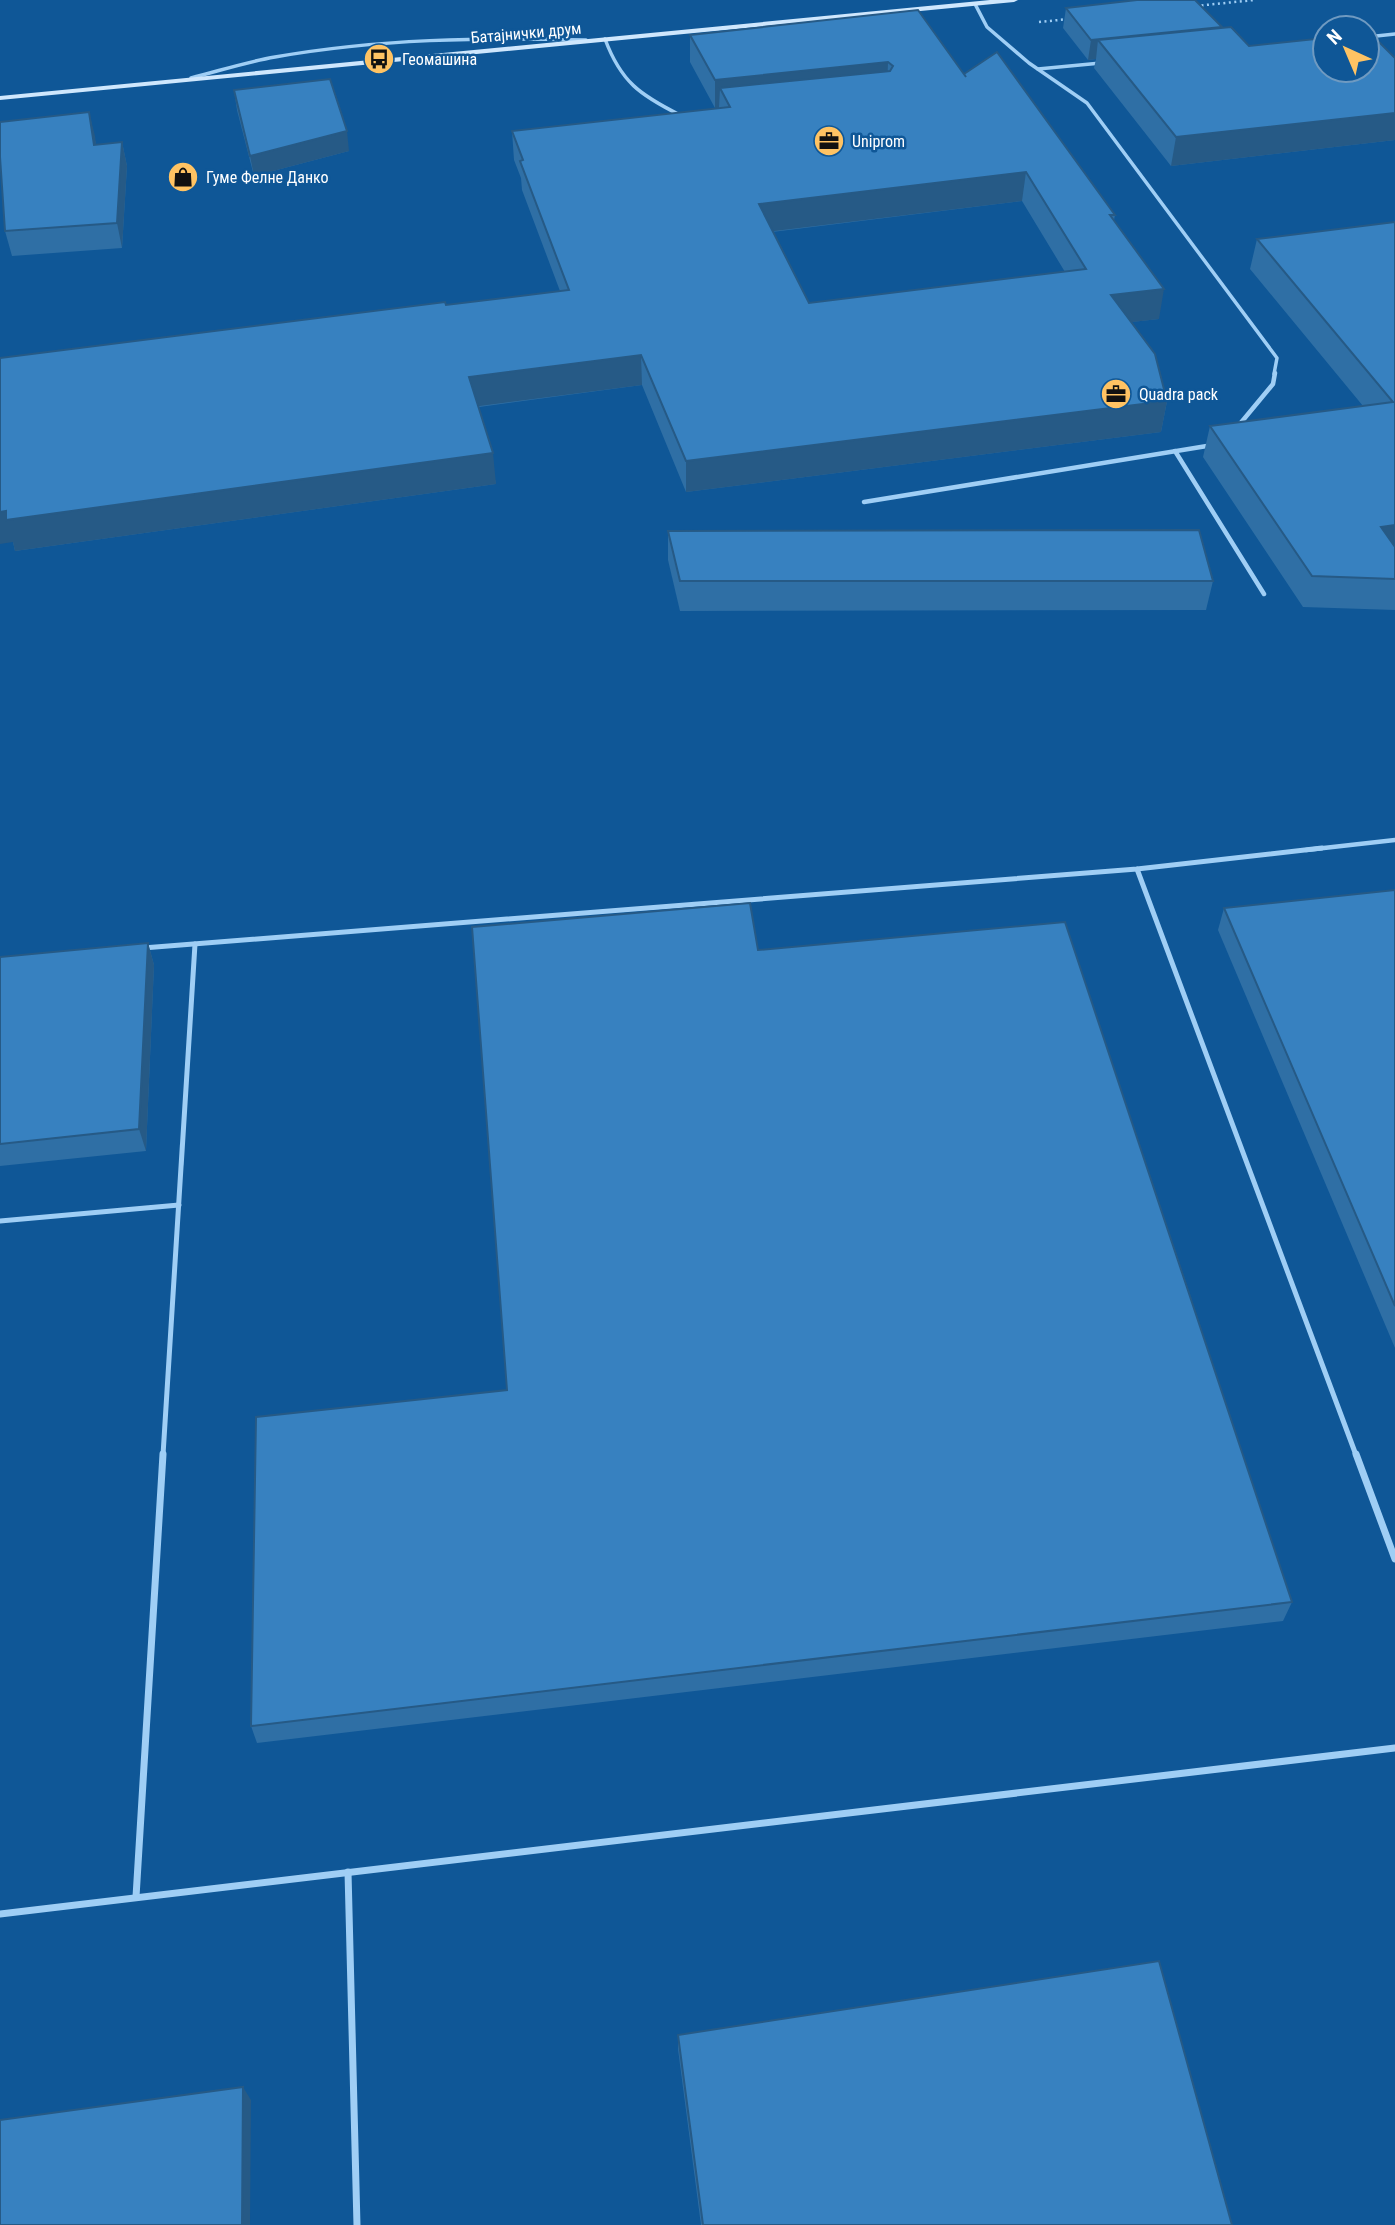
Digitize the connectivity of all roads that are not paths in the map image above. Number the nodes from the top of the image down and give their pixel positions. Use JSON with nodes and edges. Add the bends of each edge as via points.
{"nodes":[{"id":1,"x":1014,"y":0,"type":"edge"},
{"id":2,"x":975,"y":4,"type":"junction"},
{"id":3,"x":605,"y":39,"type":"junction"},
{"id":4,"x":593,"y":40,"type":"junction"},
{"id":5,"x":1107,"y":62,"type":"edge"},
{"id":6,"x":1038,"y":69,"type":"junction"},
{"id":7,"x":191,"y":78,"type":"junction"},
{"id":8,"x":0,"y":98,"type":"edge"},
{"id":9,"x":682,"y":116,"type":"edge"},
{"id":10,"x":1237,"y":427,"type":"edge"},
{"id":11,"x":1222,"y":444,"type":"edge"},
{"id":12,"x":1175,"y":452,"type":"junction"},
{"id":13,"x":864,"y":502,"type":"dead end"},
{"id":14,"x":1264,"y":594,"type":"dead end"},
{"id":15,"x":1395,"y":840,"type":"edge"},
{"id":16,"x":1137,"y":869,"type":"junction"},
{"id":17,"x":195,"y":944,"type":"junction"},
{"id":18,"x":139,"y":948,"type":"edge"},
{"id":19,"x":178,"y":1205,"type":"junction"},
{"id":20,"x":0,"y":1221,"type":"edge"},
{"id":21,"x":1395,"y":1559,"type":"edge"},
{"id":22,"x":1395,"y":1748,"type":"edge"},
{"id":23,"x":348,"y":1871,"type":"junction"},
{"id":24,"x":136,"y":1897,"type":"junction"},
{"id":25,"x":0,"y":1914,"type":"edge"},
{"id":26,"x":357,"y":2225,"type":"edge"}],
"edges":[{"from":1,"to":2,"type":"main road","name":"Батајнички друм"},
{"from":2,"to":3,"type":"main road","name":"Батајнички друм"},
{"from":2,"to":6,"type":"lane","via":[[987,27]]},
{"from":3,"to":4,"type":"main road","name":"Батајнички друм"},
{"from":3,"to":9,"type":"lane","via":[[613,65],[640,96]]},
{"from":4,"to":7,"type":"main road","name":"Батајнички друм"},
{"from":4,"to":7,"type":"lane","via":[[472,37],[348,47],[272,58]]},
{"from":5,"to":6,"type":"lane"},
{"from":6,"to":10,"type":"lane","via":[[1087,103],[1277,358],[1273,384]]},
{"from":7,"to":8,"type":"main road","name":"Батајнички друм"},
{"from":11,"to":12,"type":"lane"},
{"from":12,"to":13,"type":"lane"},
{"from":12,"to":14,"type":"lane"},
{"from":15,"to":16,"type":"lane"},
{"from":16,"to":17,"type":"lane"},
{"from":16,"to":21,"type":"lane"},
{"from":17,"to":18,"type":"lane"},
{"from":17,"to":19,"type":"lane"},
{"from":19,"to":20,"type":"lane"},
{"from":19,"to":24,"type":"lane"},
{"from":22,"to":23,"type":"lane"},
{"from":23,"to":24,"type":"lane"},
{"from":23,"to":26,"type":"lane"},
{"from":24,"to":25,"type":"lane"}]}
